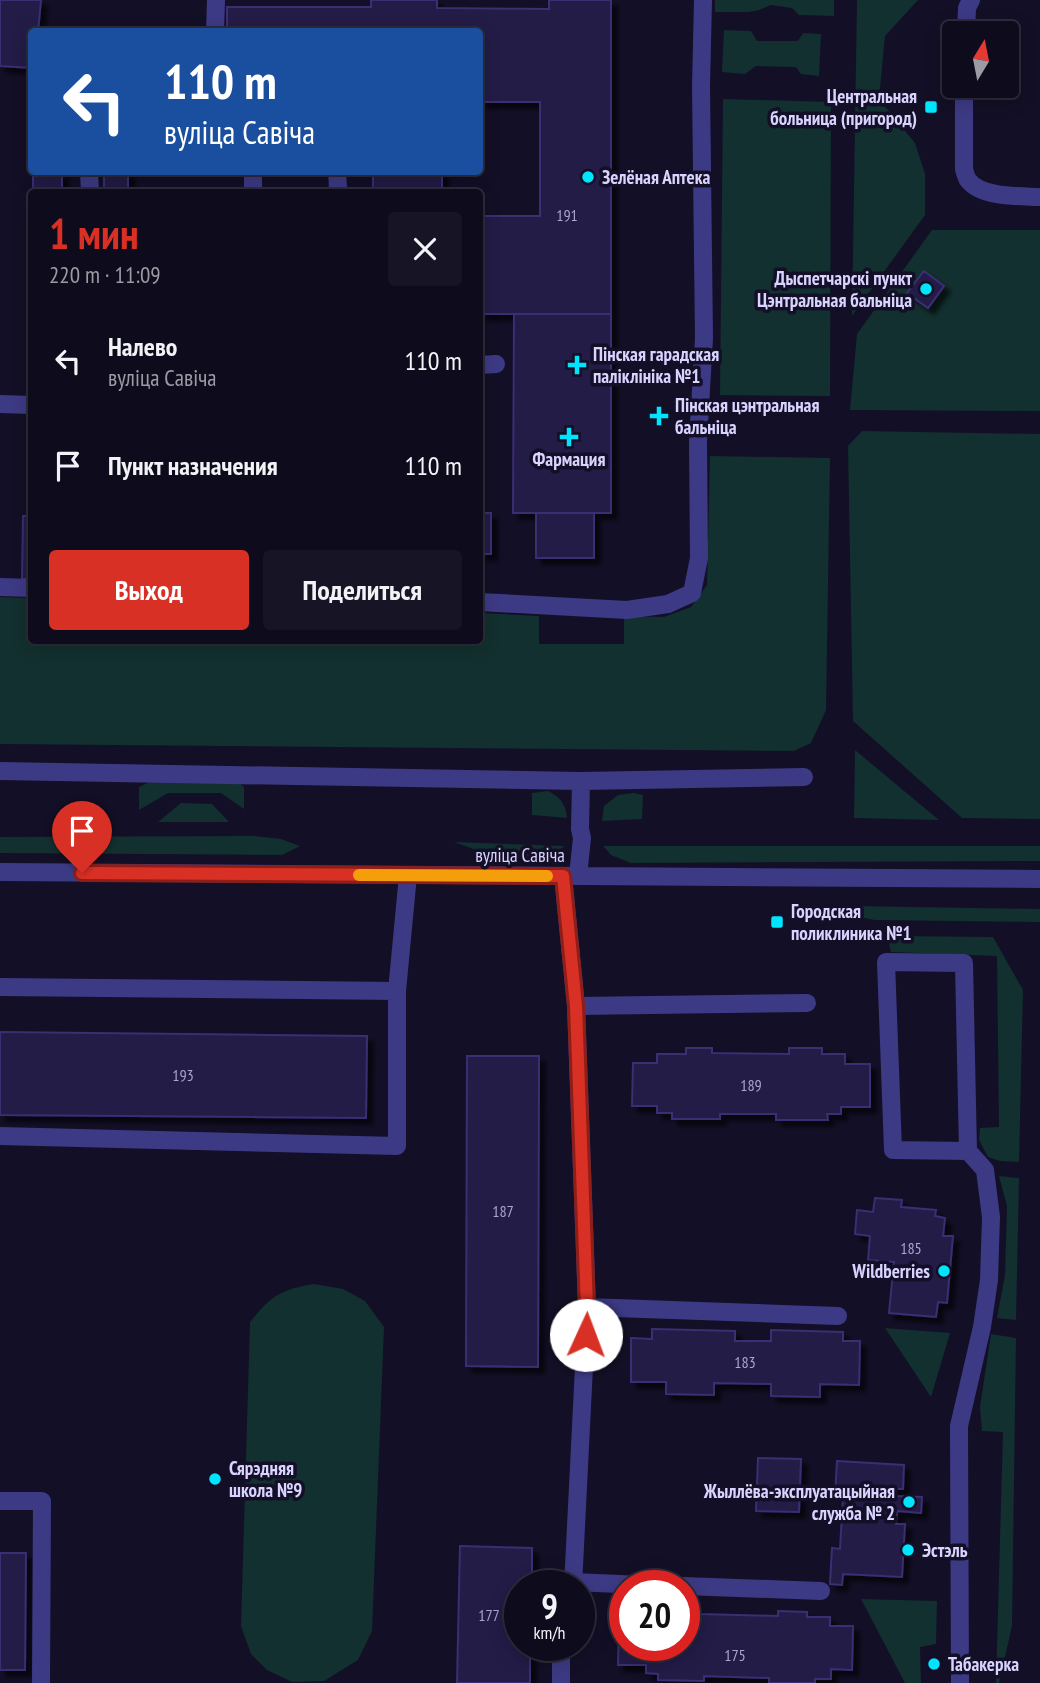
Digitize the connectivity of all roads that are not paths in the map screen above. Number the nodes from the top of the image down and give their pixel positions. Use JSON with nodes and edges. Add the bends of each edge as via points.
{"nodes":[{"id":1,"x":216,"y":0,"type":"edge"},
{"id":2,"x":703,"y":0,"type":"edge"},
{"id":3,"x":971,"y":0,"type":"edge"},
{"id":4,"x":966,"y":21,"type":"edge"},
{"id":5,"x":215,"y":28,"type":"edge"},
{"id":6,"x":964,"y":98,"type":"edge"},
{"id":7,"x":1040,"y":197,"type":"edge"},
{"id":8,"x":0,"y":404,"type":"edge"},
{"id":9,"x":28,"y":405,"type":"edge"},
{"id":10,"x":0,"y":587,"type":"edge"},
{"id":11,"x":28,"y":588,"type":"edge"},
{"id":12,"x":483,"y":602,"type":"edge"},
{"id":13,"x":0,"y":771,"type":"edge"},
{"id":14,"x":804,"y":777,"type":"dead end"},
{"id":15,"x":581,"y":781,"type":"junction"},
{"id":16,"x":0,"y":872,"type":"edge"},
{"id":17,"x":408,"y":875,"type":"junction"},
{"id":18,"x":570,"y":876,"type":"junction"},
{"id":19,"x":1040,"y":879,"type":"edge"},
{"id":20,"x":0,"y":987,"type":"edge"},
{"id":21,"x":397,"y":991,"type":"junction"},
{"id":22,"x":807,"y":1003,"type":"dead end"},
{"id":23,"x":576,"y":1006,"type":"junction"},
{"id":24,"x":0,"y":1136,"type":"edge"},
{"id":25,"x":968,"y":1151,"type":"junction"},
{"id":26,"x":587,"y":1307,"type":"junction"},
{"id":27,"x":838,"y":1316,"type":"dead end"},
{"id":28,"x":0,"y":1501,"type":"edge"},
{"id":29,"x":574,"y":1570,"type":"edge"},
{"id":30,"x":700,"y":1587,"type":"edge"},
{"id":31,"x":821,"y":1591,"type":"dead end"},
{"id":32,"x":561,"y":1661,"type":"edge"},
{"id":33,"x":41,"y":1683,"type":"edge"},
{"id":34,"x":561,"y":1683,"type":"edge"},
{"id":35,"x":960,"y":1683,"type":"edge"}],
"edges":[{"from":1,"to":5,"type":"street"},
{"from":2,"to":12,"type":"street","via":[[704,338],[698,432],[699,558],[692,593],[668,604],[626,610]]},
{"from":3,"to":4,"type":"street"},
{"from":6,"to":7,"type":"street","via":[[964,169],[969,181],[1001,195]]},
{"from":8,"to":9,"type":"street"},
{"from":10,"to":11,"type":"street"},
{"from":13,"to":15,"type":"street"},
{"from":14,"to":15,"type":"street"},
{"from":15,"to":18,"type":"street","via":[[582,838]]},
{"from":16,"to":17,"type":"street","name":"вуліца Савіча"},
{"from":17,"to":18,"type":"street","name":"вуліца Савіча"},
{"from":17,"to":21,"type":"street"},
{"from":18,"to":19,"type":"street","name":"вуліца Савіча"},
{"from":18,"to":23,"type":"street"},
{"from":20,"to":21,"type":"street"},
{"from":21,"to":24,"type":"street","via":[[397,1146]]},
{"from":22,"to":23,"type":"street"},
{"from":23,"to":26,"type":"street"},
{"from":25,"to":25,"type":"street","via":[[893,1150],[886,962],[964,962]]},
{"from":25,"to":35,"type":"street","via":[[985,1170],[991,1217],[982,1327],[959,1426]]},
{"from":26,"to":27,"type":"street"},
{"from":26,"to":29,"type":"street"},
{"from":28,"to":33,"type":"street","via":[[42,1501]]},
{"from":30,"to":31,"type":"street"},
{"from":32,"to":34,"type":"street"}]}
